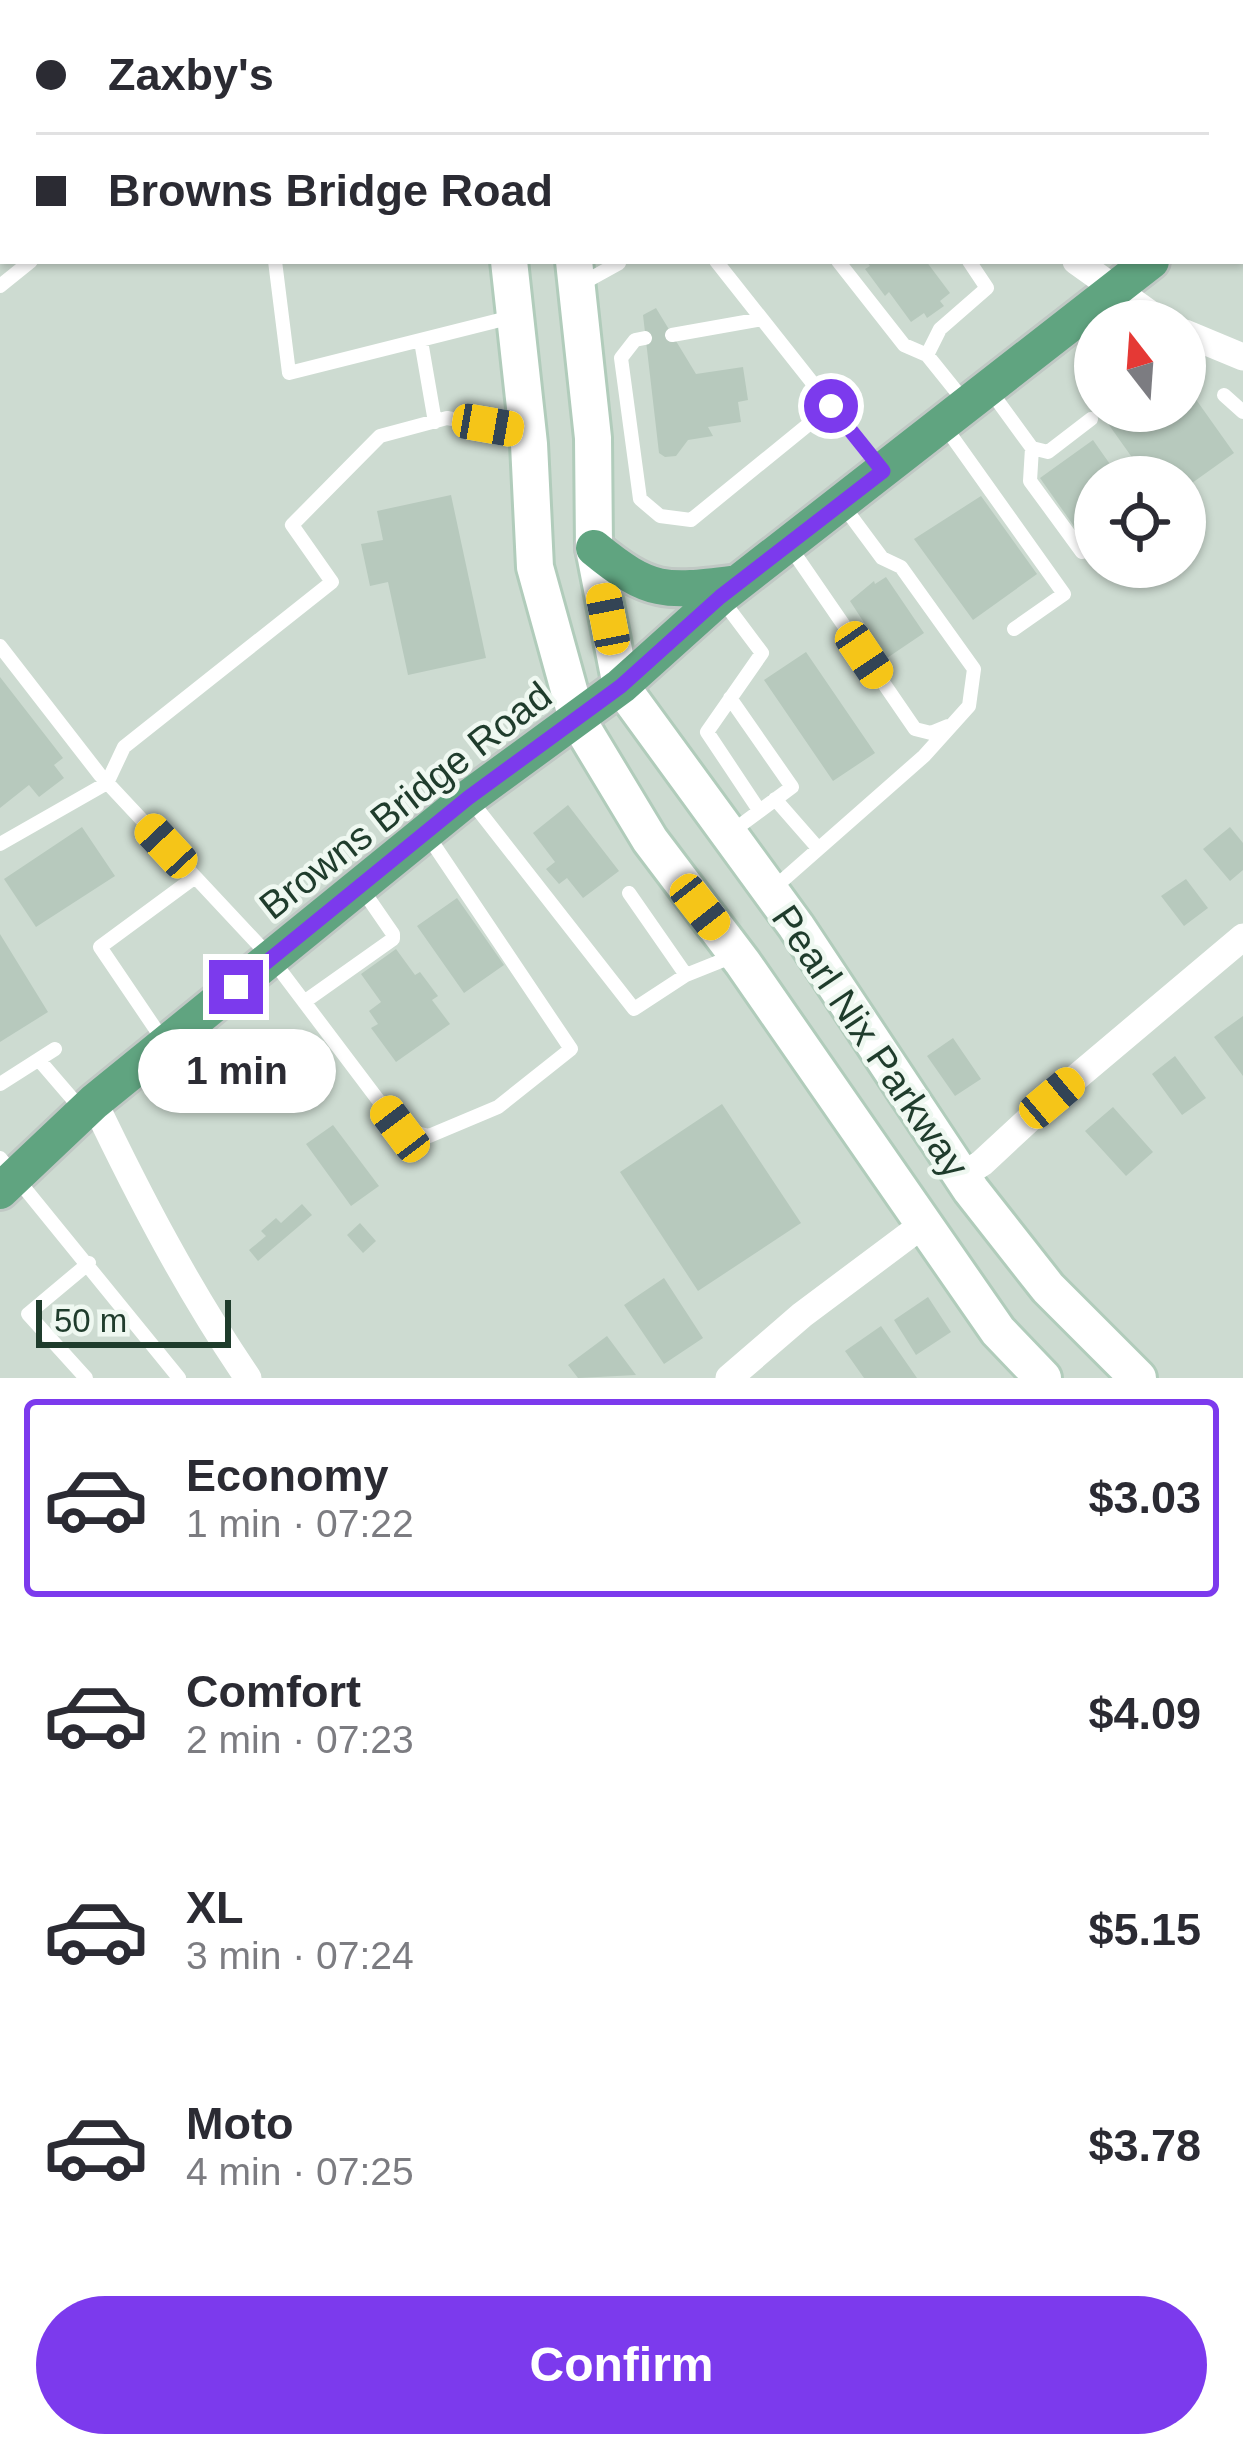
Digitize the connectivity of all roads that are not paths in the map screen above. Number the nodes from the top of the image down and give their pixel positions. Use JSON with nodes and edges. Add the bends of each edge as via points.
{"nodes":[{"id":1,"x":27,"y":264,"type":"edge"},
{"id":2,"x":275,"y":264,"type":"edge"},
{"id":3,"x":508,"y":264,"type":"edge"},
{"id":4,"x":614,"y":264,"type":"edge"},
{"id":5,"x":718,"y":264,"type":"edge"},
{"id":6,"x":840,"y":264,"type":"edge"},
{"id":7,"x":971,"y":264,"type":"edge"},
{"id":8,"x":1080,"y":264,"type":"edge"},
{"id":9,"x":1147,"y":264,"type":"edge"},
{"id":10,"x":575,"y":274,"type":"edge"},
{"id":11,"x":0,"y":286,"type":"edge"},
{"id":12,"x":1115,"y":290,"type":"junction"},
{"id":13,"x":1130,"y":300,"type":"edge"},
{"id":14,"x":515,"y":316,"type":"junction"},
{"id":15,"x":762,"y":319,"type":"junction"},
{"id":16,"x":672,"y":334,"type":"dead end"},
{"id":17,"x":645,"y":338,"type":"dead end"},
{"id":18,"x":421,"y":341,"type":"junction"},
{"id":19,"x":1206,"y":342,"type":"edge"},
{"id":20,"x":927,"y":355,"type":"junction"},
{"id":21,"x":1243,"y":357,"type":"edge"},
{"id":22,"x":1224,"y":395,"type":"dead end"},
{"id":23,"x":831,"y":406,"type":"junction"},
{"id":24,"x":966,"y":406,"type":"junction"},
{"id":25,"x":1243,"y":412,"type":"edge"},
{"id":26,"x":609,"y":418,"type":"junction"},
{"id":27,"x":435,"y":422,"type":"junction"},
{"id":28,"x":1074,"y":432,"type":"edge"},
{"id":29,"x":528,"y":433,"type":"junction"},
{"id":30,"x":1032,"y":448,"type":"junction"},
{"id":31,"x":883,"y":471,"type":"junction"},
{"id":32,"x":842,"y":503,"type":"junction"},
{"id":33,"x":1074,"y":541,"type":"edge"},
{"id":34,"x":788,"y":544,"type":"junction"},
{"id":35,"x":594,"y":548,"type":"junction"},
{"id":36,"x":729,"y":590,"type":"junction"},
{"id":37,"x":1014,"y":629,"type":"dead end"},
{"id":38,"x":0,"y":646,"type":"edge"},
{"id":39,"x":621,"y":686,"type":"junction"},
{"id":40,"x":730,"y":698,"type":"junction"},
{"id":41,"x":577,"y":719,"type":"junction"},
{"id":42,"x":952,"y":724,"type":"junction"},
{"id":43,"x":107,"y":783,"type":"junction"},
{"id":44,"x":468,"y":798,"type":"junction"},
{"id":45,"x":775,"y":799,"type":"junction"},
{"id":46,"x":759,"y":810,"type":"junction"},
{"id":47,"x":426,"y":832,"type":"junction"},
{"id":48,"x":727,"y":835,"type":"junction"},
{"id":49,"x":0,"y":844,"type":"edge"},
{"id":50,"x":817,"y":848,"type":"junction"},
{"id":51,"x":195,"y":877,"type":"junction"},
{"id":52,"x":360,"y":886,"type":"junction"},
{"id":53,"x":770,"y":892,"type":"junction"},
{"id":54,"x":629,"y":893,"type":"dead end"},
{"id":55,"x":1243,"y":937,"type":"edge"},
{"id":56,"x":737,"y":955,"type":"junction"},
{"id":57,"x":271,"y":958,"type":"junction"},
{"id":58,"x":686,"y":975,"type":"junction"},
{"id":59,"x":304,"y":1002,"type":"junction"},
{"id":60,"x":166,"y":1044,"type":"junction"},
{"id":61,"x":55,"y":1049,"type":"dead end"},
{"id":62,"x":39,"y":1060,"type":"junction"},
{"id":63,"x":0,"y":1084,"type":"edge"},
{"id":64,"x":89,"y":1107,"type":"junction"},
{"id":65,"x":6,"y":1175,"type":"edge"},
{"id":66,"x":962,"y":1176,"type":"junction"},
{"id":67,"x":926,"y":1223,"type":"junction"},
{"id":68,"x":89,"y":1263,"type":"junction"},
{"id":69,"x":86,"y":1378,"type":"edge"},
{"id":70,"x":179,"y":1378,"type":"edge"},
{"id":71,"x":248,"y":1378,"type":"edge"},
{"id":72,"x":729,"y":1378,"type":"edge"},
{"id":73,"x":1043,"y":1378,"type":"edge"},
{"id":74,"x":1138,"y":1378,"type":"edge"}],
"edges":[{"from":1,"to":11,"type":"lane"},
{"from":2,"to":18,"type":"lane","via":[[289,373]]},
{"from":3,"to":14,"type":"main road","name":"Pearl Nix Parkway"},
{"from":4,"to":10,"type":"lane"},
{"from":5,"to":15,"type":"lane"},
{"from":6,"to":20,"type":"lane","via":[[904,345]]},
{"from":7,"to":20,"type":"lane","via":[[987,288],[940,329]]},
{"from":8,"to":12,"type":"street"},
{"from":9,"to":12,"type":"main road","name":"Browns Bridge Road"},
{"from":10,"to":26,"type":"main road","name":"Pearl Nix Parkway"},
{"from":12,"to":13,"type":"street"},
{"from":12,"to":24,"type":"main road","name":"Browns Bridge Road"},
{"from":14,"to":18,"type":"lane"},
{"from":14,"to":29,"type":"main road","name":"Pearl Nix Parkway"},
{"from":15,"to":16,"type":"lane"},
{"from":15,"to":23,"type":"lane"},
{"from":17,"to":26,"type":"lane","via":[[621,358]]},
{"from":18,"to":27,"type":"lane"},
{"from":19,"to":21,"type":"street"},
{"from":20,"to":24,"type":"lane"},
{"from":22,"to":25,"type":"lane"},
{"from":23,"to":26,"type":"lane","via":[[692,520],[660,517],[640,499]]},
{"from":23,"to":31,"type":"lane"},
{"from":24,"to":30,"type":"lane"},
{"from":24,"to":31,"type":"main road","name":"Browns Bridge Road"},
{"from":24,"to":37,"type":"lane","via":[[1064,594]]},
{"from":26,"to":35,"type":"main road","name":"Pearl Nix Parkway"},
{"from":27,"to":29,"type":"lane"},
{"from":27,"to":43,"type":"lane","via":[[380,436],[292,525],[332,582],[124,747]]},
{"from":28,"to":30,"type":"lane","via":[[1048,452]]},
{"from":29,"to":41,"type":"main road","name":"Pearl Nix Parkway","via":[[535,567]]},
{"from":30,"to":33,"type":"lane","via":[[1030,481]]},
{"from":31,"to":32,"type":"main road","name":"Browns Bridge Road"},
{"from":32,"to":34,"type":"main road","name":"Browns Bridge Road"},
{"from":32,"to":42,"type":"lane","via":[[882,558],[901,567],[974,669],[969,706]]},
{"from":34,"to":36,"type":"main road","name":"Browns Bridge Road"},
{"from":34,"to":42,"type":"lane","via":[[914,729],[931,733]]},
{"from":35,"to":36,"type":"main road","via":[[639,583]]},
{"from":35,"to":39,"type":"main road","name":"Pearl Nix Parkway"},
{"from":36,"to":39,"type":"main road","name":"Browns Bridge Road"},
{"from":36,"to":40,"type":"lane","via":[[762,653]]},
{"from":38,"to":43,"type":"lane"},
{"from":39,"to":41,"type":"main road","name":"Browns Bridge Road"},
{"from":39,"to":48,"type":"main road","name":"Pearl Nix Parkway"},
{"from":40,"to":45,"type":"lane","via":[[792,787]]},
{"from":40,"to":46,"type":"lane","via":[[707,733]]},
{"from":41,"to":44,"type":"main road","name":"Browns Bridge Road"},
{"from":41,"to":56,"type":"main road","name":"Pearl Nix Parkway","via":[[650,840]]},
{"from":42,"to":50,"type":"lane"},
{"from":43,"to":49,"type":"lane"},
{"from":43,"to":51,"type":"lane"},
{"from":44,"to":47,"type":"main road","name":"Browns Bridge Road"},
{"from":44,"to":58,"type":"lane","via":[[634,1009]]},
{"from":45,"to":46,"type":"lane"},
{"from":45,"to":50,"type":"lane"},
{"from":46,"to":48,"type":"lane"},
{"from":47,"to":52,"type":"main road","name":"Browns Bridge Road"},
{"from":47,"to":59,"type":"lane","via":[[572,1049],[498,1107],[429,1136],[400,1129]]},
{"from":48,"to":53,"type":"main road","name":"Pearl Nix Parkway"},
{"from":50,"to":53,"type":"lane"},
{"from":51,"to":57,"type":"lane"},
{"from":51,"to":60,"type":"lane","via":[[100,946]]},
{"from":52,"to":57,"type":"main road","name":"Browns Bridge Road"},
{"from":52,"to":59,"type":"lane","via":[[393,939]]},
{"from":53,"to":66,"type":"main road","name":"Pearl Nix Parkway"},
{"from":54,"to":58,"type":"lane"},
{"from":55,"to":66,"type":"street"},
{"from":56,"to":58,"type":"lane"},
{"from":56,"to":67,"type":"main road","name":"Pearl Nix Parkway"},
{"from":57,"to":59,"type":"lane"},
{"from":57,"to":60,"type":"main road","name":"Browns Bridge Road"},
{"from":60,"to":64,"type":"main road","name":"Browns Bridge Road"},
{"from":61,"to":62,"type":"lane"},
{"from":62,"to":63,"type":"lane"},
{"from":62,"to":64,"type":"lane"},
{"from":64,"to":65,"type":"main road","name":"Browns Bridge Road"},
{"from":64,"to":71,"type":"street"},
{"from":65,"to":68,"type":"lane"},
{"from":66,"to":74,"type":"main road","name":"Pearl Nix Parkway","via":[[1048,1288]]},
{"from":67,"to":72,"type":"street"},
{"from":67,"to":73,"type":"main road","name":"Pearl Nix Parkway","via":[[998,1330]]},
{"from":68,"to":69,"type":"lane","via":[[28,1315]]},
{"from":68,"to":70,"type":"lane"}]}
